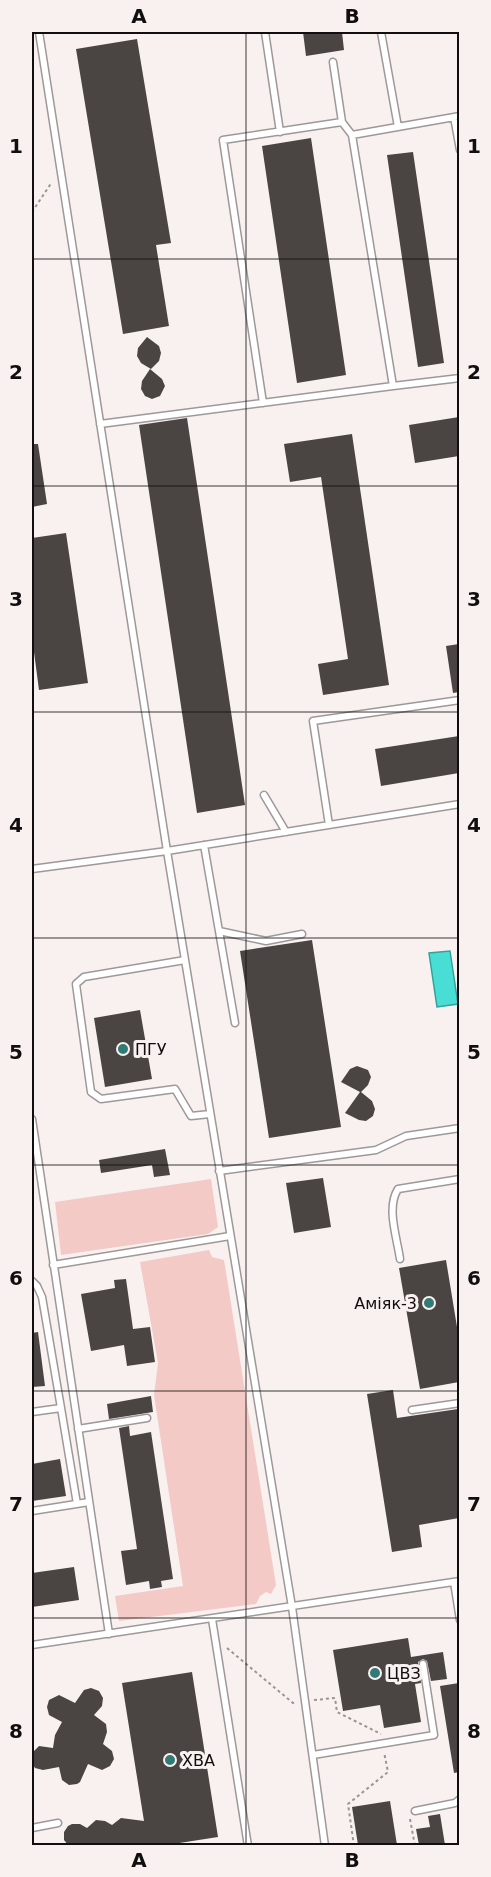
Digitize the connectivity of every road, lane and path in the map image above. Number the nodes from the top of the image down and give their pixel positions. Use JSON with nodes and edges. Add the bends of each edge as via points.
{"nodes":[{"id":1,"x":39,"y":32,"type":"edge"},
{"id":2,"x":265,"y":32,"type":"edge"},
{"id":3,"x":381,"y":32,"type":"edge"},
{"id":4,"x":333,"y":62,"type":"dead end"},
{"id":5,"x":457,"y":117,"type":"edge"},
{"id":6,"x":342,"y":123,"type":"junction"},
{"id":7,"x":398,"y":127,"type":"junction"},
{"id":8,"x":280,"y":132,"type":"junction"},
{"id":9,"x":352,"y":135,"type":"junction"},
{"id":10,"x":459,"y":150,"type":"edge"},
{"id":11,"x":61,"y":171,"type":"junction"},
{"id":12,"x":32,"y":212,"type":"edge"},
{"id":13,"x":459,"y":378,"type":"edge"},
{"id":14,"x":393,"y":386,"type":"junction"},
{"id":15,"x":263,"y":403,"type":"junction"},
{"id":16,"x":100,"y":424,"type":"junction"},
{"id":17,"x":459,"y":700,"type":"edge"},
{"id":18,"x":264,"y":795,"type":"dead end"},
{"id":19,"x":459,"y":804,"type":"edge"},
{"id":20,"x":329,"y":825,"type":"junction"},
{"id":21,"x":286,"y":832,"type":"junction"},
{"id":22,"x":204,"y":845,"type":"junction"},
{"id":23,"x":167,"y":851,"type":"junction"},
{"id":24,"x":32,"y":869,"type":"edge"},
{"id":25,"x":219,"y":931,"type":"junction"},
{"id":26,"x":302,"y":934,"type":"dead end"},
{"id":27,"x":185,"y":960,"type":"junction"},
{"id":28,"x":234,"y":1023,"type":"dead end"},
{"id":29,"x":210,"y":1114,"type":"junction"},
{"id":30,"x":32,"y":1119,"type":"edge"},
{"id":31,"x":459,"y":1128,"type":"edge"},
{"id":32,"x":219,"y":1171,"type":"junction"},
{"id":33,"x":459,"y":1179,"type":"edge"},
{"id":34,"x":230,"y":1236,"type":"junction"},
{"id":35,"x":400,"y":1258,"type":"dead end"},
{"id":36,"x":53,"y":1265,"type":"junction"},
{"id":37,"x":32,"y":1281,"type":"edge"},
{"id":38,"x":459,"y":1403,"type":"edge"},
{"id":39,"x":61,"y":1408,"type":"junction"},
{"id":40,"x":412,"y":1410,"type":"dead end"},
{"id":41,"x":32,"y":1412,"type":"edge"},
{"id":42,"x":147,"y":1418,"type":"dead end"},
{"id":43,"x":78,"y":1428,"type":"junction"},
{"id":44,"x":89,"y":1502,"type":"junction"},
{"id":45,"x":77,"y":1504,"type":"junction"},
{"id":46,"x":32,"y":1511,"type":"edge"},
{"id":47,"x":457,"y":1582,"type":"edge"},
{"id":48,"x":292,"y":1607,"type":"junction"},
{"id":49,"x":212,"y":1619,"type":"junction"},
{"id":50,"x":459,"y":1620,"type":"edge"},
{"id":51,"x":109,"y":1634,"type":"junction"},
{"id":52,"x":215,"y":1638,"type":"junction"},
{"id":53,"x":32,"y":1645,"type":"edge"},
{"id":54,"x":423,"y":1664,"type":"dead end"},
{"id":55,"x":340,"y":1697,"type":"dead end"},
{"id":56,"x":335,"y":1698,"type":"junction"},
{"id":57,"x":305,"y":1702,"type":"junction"},
{"id":58,"x":382,"y":1744,"type":"junction"},
{"id":59,"x":313,"y":1755,"type":"junction"},
{"id":60,"x":459,"y":1799,"type":"edge"},
{"id":61,"x":415,"y":1811,"type":"joint"},
{"id":62,"x":58,"y":1823,"type":"dead end"},
{"id":63,"x":32,"y":1827,"type":"edge"},
{"id":64,"x":248,"y":1845,"type":"edge"},
{"id":65,"x":325,"y":1845,"type":"edge"},
{"id":66,"x":354,"y":1845,"type":"edge"},
{"id":67,"x":414,"y":1845,"type":"edge"}],
"edges":[{"from":1,"to":11,"type":"lane"},
{"from":2,"to":8,"type":"lane"},
{"from":3,"to":7,"type":"lane"},
{"from":4,"to":6,"type":"lane"},
{"from":5,"to":7,"type":"lane"},
{"from":5,"to":10,"type":"lane"},
{"from":6,"to":8,"type":"lane"},
{"from":6,"to":9,"type":"lane"},
{"from":7,"to":9,"type":"lane"},
{"from":8,"to":15,"type":"lane","via":[[223,141]]},
{"from":9,"to":14,"type":"lane"},
{"from":11,"to":12,"type":"path"},
{"from":11,"to":16,"type":"lane"},
{"from":13,"to":14,"type":"lane"},
{"from":14,"to":15,"type":"lane"},
{"from":15,"to":16,"type":"lane"},
{"from":16,"to":23,"type":"lane"},
{"from":17,"to":20,"type":"lane","via":[[313,721]]},
{"from":18,"to":21,"type":"lane"},
{"from":19,"to":20,"type":"lane"},
{"from":20,"to":21,"type":"lane"},
{"from":21,"to":22,"type":"lane"},
{"from":22,"to":23,"type":"lane"},
{"from":22,"to":25,"type":"lane"},
{"from":23,"to":24,"type":"lane"},
{"from":23,"to":27,"type":"lane"},
{"from":25,"to":26,"type":"lane","via":[[266,941]]},
{"from":25,"to":28,"type":"lane"},
{"from":27,"to":29,"type":"lane"},
{"from":27,"to":29,"type":"lane","via":[[84,977],[75,984],[91,1092],[101,1099],[175,1089],[191,1116]]},
{"from":29,"to":32,"type":"lane"},
{"from":30,"to":36,"type":"lane"},
{"from":31,"to":32,"type":"lane","via":[[406,1136],[376,1150]]},
{"from":32,"to":34,"type":"lane"},
{"from":33,"to":35,"type":"lane","via":[[398,1189],[392,1206]]},
{"from":34,"to":36,"type":"lane"},
{"from":34,"to":48,"type":"lane"},
{"from":36,"to":43,"type":"lane"},
{"from":37,"to":39,"type":"lane","via":[[42,1298]]},
{"from":38,"to":40,"type":"lane"},
{"from":39,"to":41,"type":"lane"},
{"from":39,"to":45,"type":"lane"},
{"from":42,"to":43,"type":"lane"},
{"from":43,"to":44,"type":"lane"},
{"from":44,"to":45,"type":"lane"},
{"from":44,"to":51,"type":"lane"},
{"from":45,"to":46,"type":"lane"},
{"from":47,"to":48,"type":"lane"},
{"from":47,"to":50,"type":"lane"},
{"from":48,"to":49,"type":"lane"},
{"from":48,"to":57,"type":"lane"},
{"from":49,"to":51,"type":"lane"},
{"from":49,"to":52,"type":"lane"},
{"from":51,"to":53,"type":"lane"},
{"from":52,"to":57,"type":"path","via":[[293,1703]]},
{"from":52,"to":64,"type":"lane"},
{"from":54,"to":58,"type":"lane","via":[[434,1735]]},
{"from":55,"to":56,"type":"path"},
{"from":56,"to":57,"type":"path"},
{"from":56,"to":58,"type":"path","via":[[337,1712],[381,1734]]},
{"from":57,"to":59,"type":"lane"},
{"from":58,"to":59,"type":"lane"},
{"from":58,"to":66,"type":"path","via":[[388,1773],[348,1804]]},
{"from":59,"to":65,"type":"lane"},
{"from":60,"to":61,"type":"lane"},
{"from":61,"to":67,"type":"path","via":[[409,1812]]},
{"from":62,"to":63,"type":"lane"}]}
